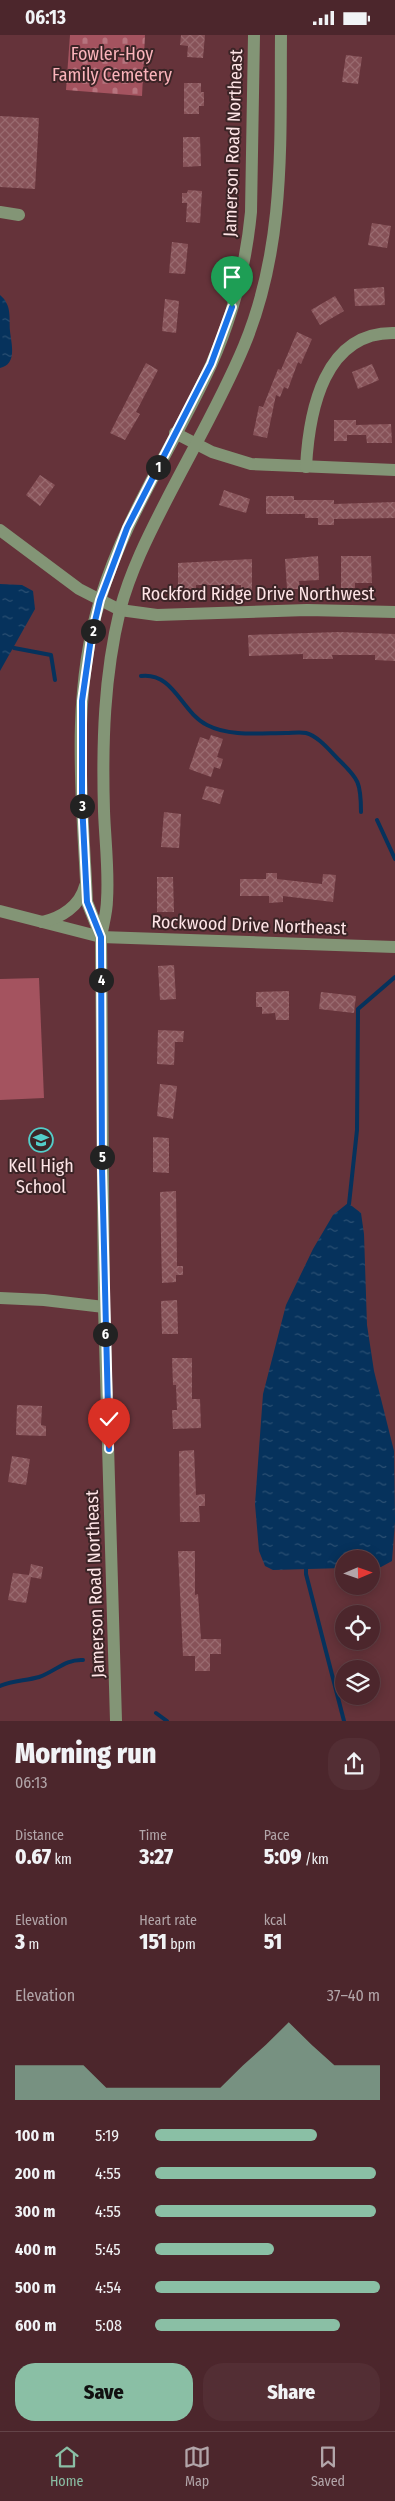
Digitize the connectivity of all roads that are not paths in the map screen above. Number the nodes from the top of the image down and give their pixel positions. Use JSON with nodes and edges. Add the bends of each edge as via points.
{"nodes":[{"id":1,"x":254,"y":35,"type":"edge"},
{"id":2,"x":281,"y":35,"type":"edge"},
{"id":3,"x":0,"y":212,"type":"edge"},
{"id":4,"x":19,"y":215,"type":"dead end"},
{"id":5,"x":395,"y":333,"type":"edge"},
{"id":6,"x":175,"y":433,"type":"junction"},
{"id":7,"x":195,"y":444,"type":"junction"},
{"id":8,"x":306,"y":467,"type":"junction"},
{"id":9,"x":395,"y":470,"type":"edge"},
{"id":10,"x":0,"y":530,"type":"edge"},
{"id":11,"x":100,"y":600,"type":"junction"},
{"id":12,"x":120,"y":610,"type":"junction"},
{"id":13,"x":395,"y":612,"type":"edge"},
{"id":14,"x":86,"y":881,"type":"junction"},
{"id":15,"x":0,"y":911,"type":"edge"},
{"id":16,"x":42,"y":923,"type":"junction"},
{"id":17,"x":101,"y":937,"type":"junction"},
{"id":18,"x":395,"y":947,"type":"edge"},
{"id":19,"x":0,"y":1298,"type":"edge"},
{"id":20,"x":104,"y":1307,"type":"junction"},
{"id":21,"x":116,"y":1721,"type":"edge"}],
"edges":[{"from":1,"to":6,"type":"street","name":"Jamerson Road Northeast","via":[[252,187],[243,266],[211,364]]},
{"from":2,"to":7,"type":"street","name":"Jamerson Road Northeast","via":[[279,193],[270,262],[244,346]]},
{"from":3,"to":4,"type":"street"},
{"from":5,"to":8,"type":"street","via":[[359,340],[338,356],[322,385]]},
{"from":6,"to":7,"type":"street"},
{"from":6,"to":11,"type":"street","name":"Jamerson Road Northeast","via":[[127,528]]},
{"from":7,"to":8,"type":"street","via":[[251,464]]},
{"from":7,"to":12,"type":"street","name":"Jamerson Road Northeast","via":[[138,559]]},
{"from":8,"to":9,"type":"street"},
{"from":10,"to":11,"type":"street","name":"Rockford Ridge Drive Northwest","via":[[79,589]]},
{"from":11,"to":12,"type":"street","name":"Rockford Ridge Drive Northwest"},
{"from":11,"to":14,"type":"street","name":"Jamerson Road Northeast","via":[[86,662],[80,740]]},
{"from":12,"to":13,"type":"street","name":"Rockford Ridge Drive Northwest","via":[[157,615],[306,610]]},
{"from":12,"to":17,"type":"street","name":"Jamerson Road Northeast","via":[[108,672],[104,721],[107,901]]},
{"from":14,"to":16,"type":"street","via":[[81,897],[69,910]]},
{"from":14,"to":17,"type":"street","name":"Jamerson Road Northeast","via":[[87,902]]},
{"from":15,"to":16,"type":"street","name":"Rockwood Drive Northeast"},
{"from":16,"to":17,"type":"street","name":"Rockwood Drive Northeast"},
{"from":17,"to":18,"type":"street","name":"Rockwood Drive Northeast"},
{"from":17,"to":20,"type":"street","name":"Jamerson Road Northeast"},
{"from":19,"to":20,"type":"street"},
{"from":20,"to":21,"type":"street","name":"Jamerson Road Northeast"}]}
